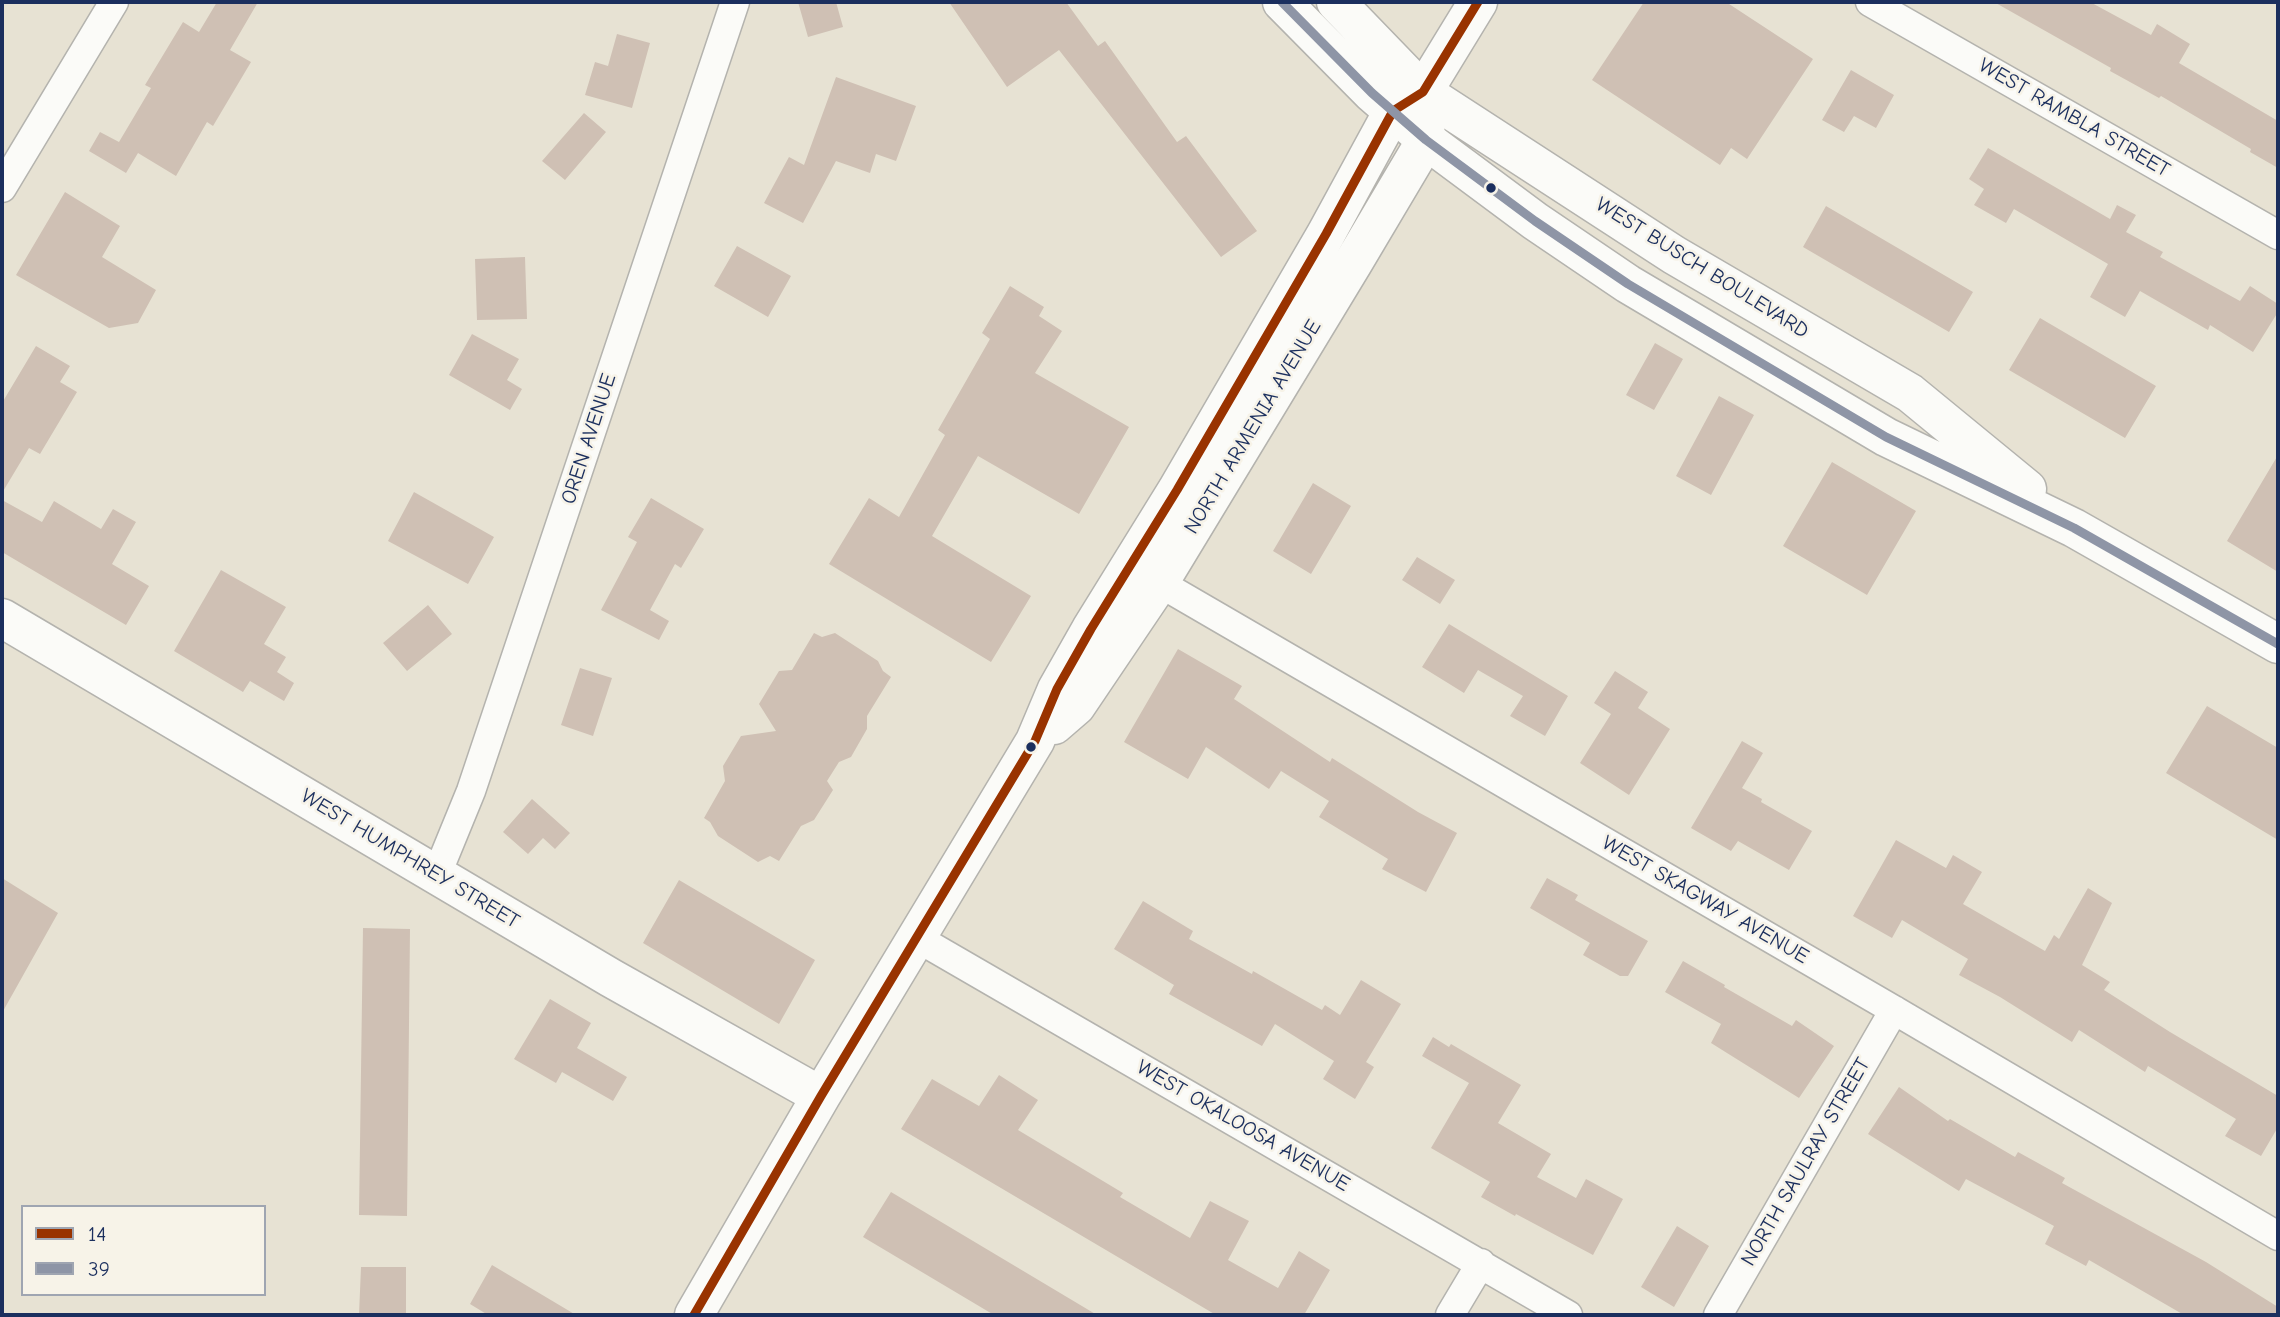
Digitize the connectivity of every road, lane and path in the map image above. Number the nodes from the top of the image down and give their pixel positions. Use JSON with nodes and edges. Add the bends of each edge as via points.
{"nodes":[{"id":1,"x":114,"y":2,"type":"edge"},
{"id":2,"x":735,"y":2,"type":"edge"},
{"id":3,"x":1282,"y":2,"type":"edge"},
{"id":4,"x":1336,"y":2,"type":"edge"},
{"id":5,"x":1478,"y":2,"type":"edge"},
{"id":6,"x":1870,"y":2,"type":"edge"},
{"id":7,"x":1408,"y":102,"type":"junction"},
{"id":8,"x":1426,"y":140,"type":"junction"},
{"id":9,"x":2,"y":188,"type":"edge"},
{"id":10,"x":2278,"y":235,"type":"edge"},
{"id":11,"x":2074,"y":528,"type":"junction"},
{"id":12,"x":1144,"y":574,"type":"junction"},
{"id":13,"x":2,"y":618,"type":"edge"},
{"id":14,"x":2278,"y":644,"type":"edge"},
{"id":15,"x":437,"y":874,"type":"junction"},
{"id":16,"x":917,"y":938,"type":"junction"},
{"id":17,"x":1894,"y":1010,"type":"junction"},
{"id":18,"x":821,"y":1096,"type":"junction"},
{"id":19,"x":2278,"y":1236,"type":"edge"},
{"id":20,"x":1481,"y":1263,"type":"junction"},
{"id":21,"x":694,"y":1315,"type":"edge"},
{"id":22,"x":1450,"y":1315,"type":"edge"},
{"id":23,"x":1568,"y":1315,"type":"edge"},
{"id":24,"x":1718,"y":1315,"type":"edge"}],
"edges":[{"from":1,"to":9,"type":"street"},
{"from":2,"to":15,"type":"street","name":"OREN AVENUE","via":[[471,791]]},
{"from":3,"to":7,"type":"main road","name":"WEST BUSCH BOULEVARD"},
{"from":4,"to":7,"type":"main road","name":"WEST BUSCH BOULEVARD"},
{"from":5,"to":7,"type":"main road","name":"NORTH ARMENIA AVENUE"},
{"from":6,"to":10,"type":"street","name":"WEST RAMBLA STREET"},
{"from":7,"to":8,"type":"main road"},
{"from":7,"to":11,"type":"main road","name":"WEST BUSCH BOULEVARD","via":[[1910,393]]},
{"from":7,"to":12,"type":"main road","name":"NORTH ARMENIA AVENUE","via":[[1177,490]]},
{"from":8,"to":11,"type":"main road","name":"WEST BUSCH BOULEVARD","via":[[1628,284],[1886,437]]},
{"from":8,"to":12,"type":"main road","name":"NORTH ARMENIA AVENUE"},
{"from":11,"to":14,"type":"main road","name":"WEST BUSCH BOULEVARD"},
{"from":12,"to":16,"type":"main road","name":"NORTH ARMENIA AVENUE","via":[[1057,689],[1035,741]]},
{"from":12,"to":17,"type":"street","name":"WEST SKAGWAY AVENUE"},
{"from":13,"to":15,"type":"main road","name":"WEST HUMPHREY STREET"},
{"from":15,"to":18,"type":"main road","name":"WEST HUMPHREY STREET"},
{"from":16,"to":18,"type":"main road","name":"NORTH ARMENIA AVENUE"},
{"from":16,"to":20,"type":"street","name":"WEST OKALOOSA AVENUE"},
{"from":17,"to":19,"type":"street","name":"WEST SKAGWAY AVENUE"},
{"from":17,"to":24,"type":"street","name":"NORTH SAULRAY STREET"},
{"from":18,"to":21,"type":"main road","name":"NORTH ARMENIA AVENUE"},
{"from":20,"to":22,"type":"street"},
{"from":20,"to":23,"type":"street","name":"WEST OKALOOSA AVENUE"}]}
